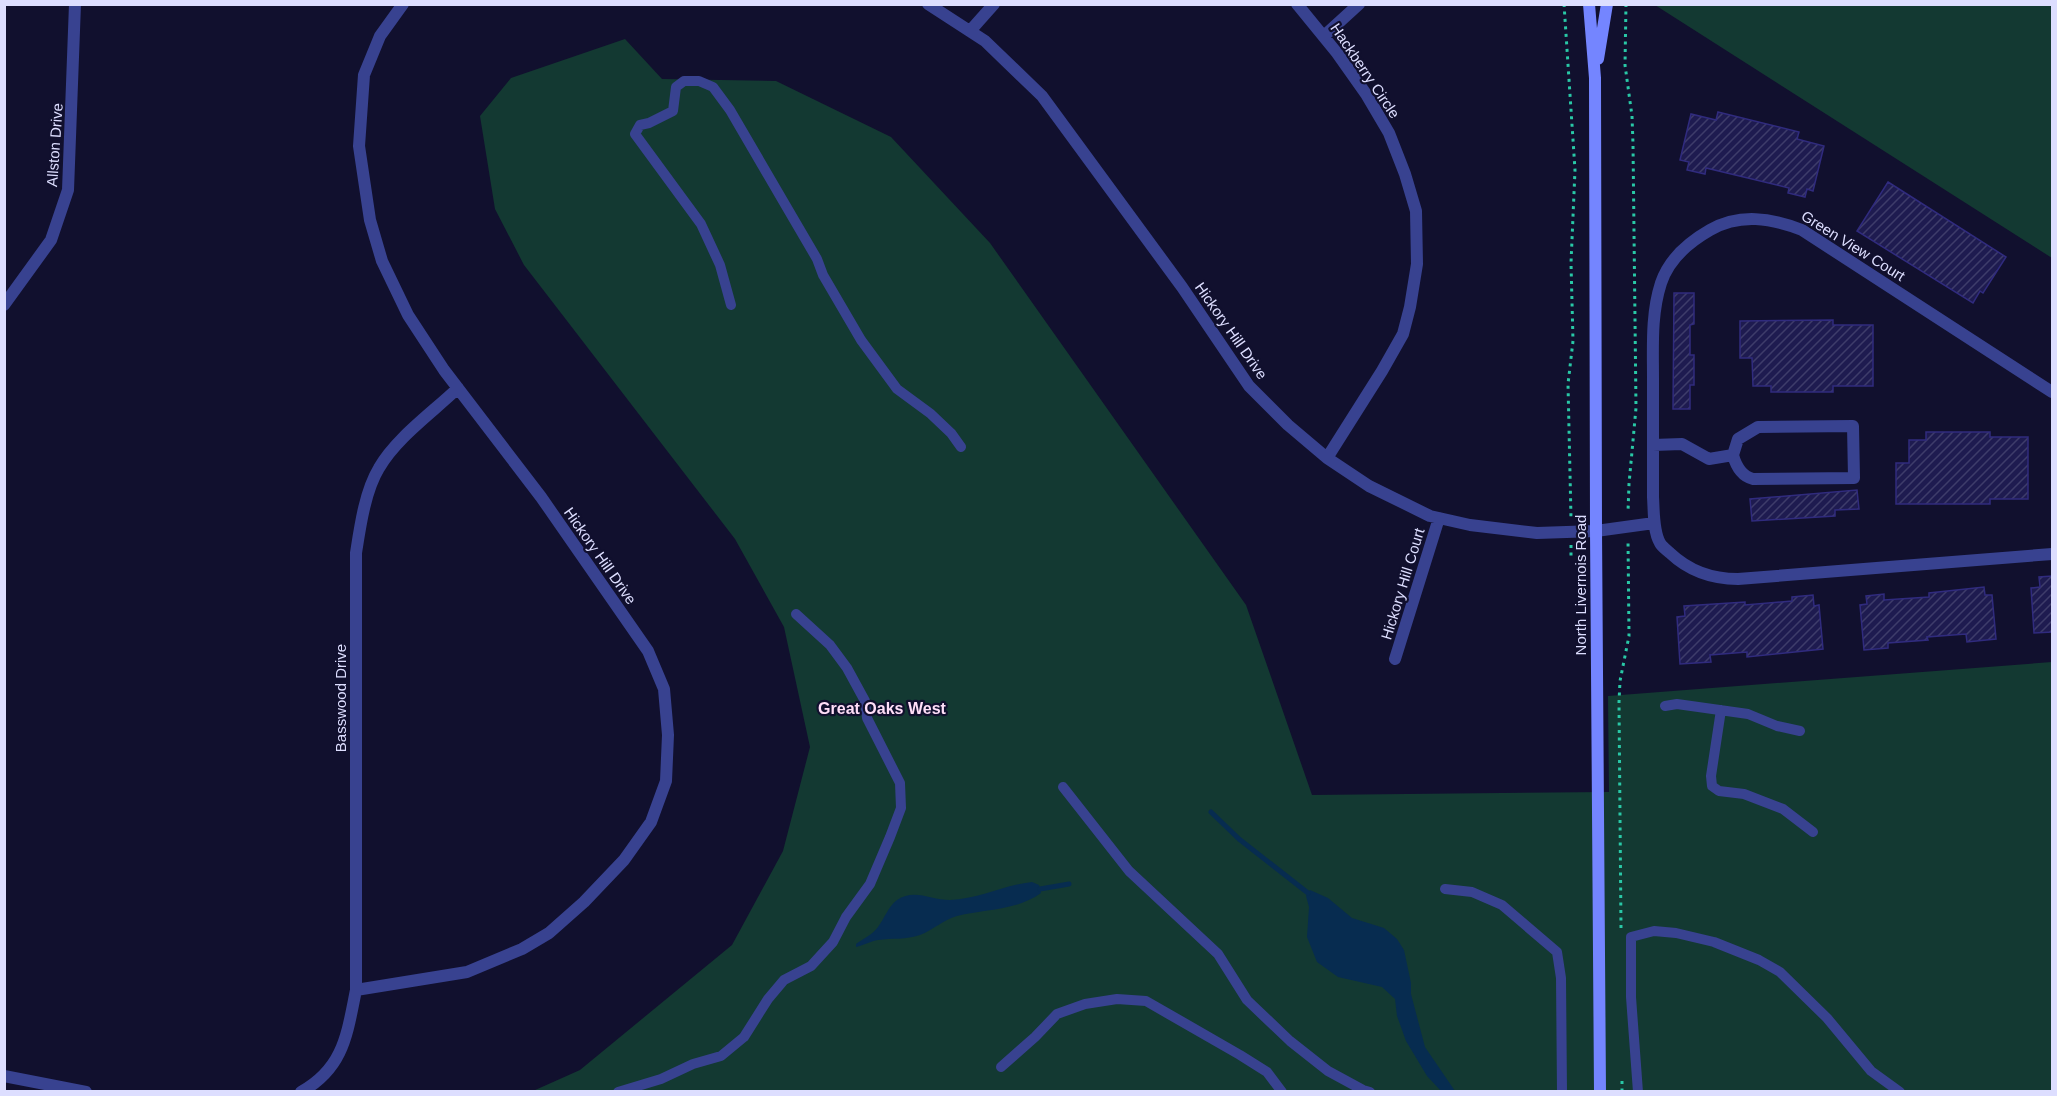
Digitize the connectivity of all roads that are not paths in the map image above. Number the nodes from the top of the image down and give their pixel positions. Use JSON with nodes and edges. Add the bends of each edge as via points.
{"nodes":[{"id":1,"x":75,"y":4,"type":"edge"},
{"id":2,"x":403,"y":4,"type":"edge"},
{"id":3,"x":928,"y":4,"type":"edge"},
{"id":4,"x":994,"y":4,"type":"edge"},
{"id":5,"x":1297,"y":4,"type":"edge"},
{"id":6,"x":1359,"y":4,"type":"edge"},
{"id":7,"x":1589,"y":4,"type":"edge"},
{"id":8,"x":1607,"y":4,"type":"edge"},
{"id":9,"x":970,"y":31,"type":"junction"},
{"id":10,"x":1324,"y":36,"type":"junction"},
{"id":11,"x":1595,"y":78,"type":"junction"},
{"id":12,"x":4,"y":305,"type":"edge"},
{"id":13,"x":731,"y":305,"type":"dead end"},
{"id":14,"x":458,"y":388,"type":"junction"},
{"id":15,"x":2052,"y":392,"type":"edge"},
{"id":16,"x":1653,"y":445,"type":"junction"},
{"id":17,"x":961,"y":447,"type":"dead end"},
{"id":18,"x":1733,"y":455,"type":"junction"},
{"id":19,"x":1327,"y":458,"type":"junction"},
{"id":20,"x":1439,"y":518,"type":"junction"},
{"id":21,"x":1654,"y":522,"type":"junction"},
{"id":22,"x":1596,"y":531,"type":"junction"},
{"id":23,"x":2052,"y":554,"type":"edge"},
{"id":24,"x":796,"y":614,"type":"dead end"},
{"id":25,"x":1395,"y":659,"type":"dead end"},
{"id":26,"x":1665,"y":706,"type":"dead end"},
{"id":27,"x":1721,"y":710,"type":"junction"},
{"id":28,"x":1800,"y":731,"type":"dead end"},
{"id":29,"x":1063,"y":787,"type":"dead end"},
{"id":30,"x":1813,"y":832,"type":"dead end"},
{"id":31,"x":1445,"y":889,"type":"dead end"},
{"id":32,"x":356,"y":990,"type":"junction"},
{"id":33,"x":1001,"y":1067,"type":"dead end"},
{"id":34,"x":4,"y":1076,"type":"edge"},
{"id":35,"x":86,"y":1092,"type":"edge"},
{"id":36,"x":301,"y":1092,"type":"edge"},
{"id":37,"x":618,"y":1092,"type":"edge"},
{"id":38,"x":1282,"y":1092,"type":"edge"},
{"id":39,"x":1370,"y":1092,"type":"edge"},
{"id":40,"x":1562,"y":1092,"type":"edge"},
{"id":41,"x":1600,"y":1092,"type":"edge"},
{"id":42,"x":1638,"y":1092,"type":"edge"},
{"id":43,"x":1900,"y":1092,"type":"edge"}],
"edges":[{"from":1,"to":12,"type":"street","name":"Allston Drive","via":[[68,190],[51,240]]},
{"from":2,"to":14,"type":"street","name":"Hickory Hill Drive","via":[[380,36],[364,75],[359,146],[370,220],[382,261],[408,315]]},
{"from":3,"to":9,"type":"street","name":"Hickory Hill Drive"},
{"from":4,"to":9,"type":"street"},
{"from":5,"to":10,"type":"street","name":"Hackberry Circle"},
{"from":6,"to":10,"type":"street"},
{"from":7,"to":11,"type":"main road","name":"North Livernois Road"},
{"from":8,"to":11,"type":"main road","name":"North Livernois Road"},
{"from":9,"to":19,"type":"street","name":"Hickory Hill Drive","via":[[1042,96],[1249,386]]},
{"from":10,"to":19,"type":"street","name":"Hackberry Circle","via":[[1389,133],[1416,211],[1417,264],[1403,334]]},
{"from":11,"to":22,"type":"main road","name":"North Livernois Road"},
{"from":13,"to":17,"type":"lane","via":[[720,265],[701,224],[635,134],[640,125],[673,111],[676,87],[684,81],[699,81],[712,87],[730,110],[861,340],[897,389],[951,433]]},
{"from":14,"to":32,"type":"street","name":"Basswood Drive","via":[[378,468],[363,511],[356,553]]},
{"from":14,"to":32,"type":"street","name":"Hickory Hill Drive","via":[[541,497],[648,651],[664,689],[666,781],[651,822],[624,860],[549,933],[467,972]]},
{"from":15,"to":16,"type":"street","name":"Green View Court","via":[[1802,230],[1760,218],[1736,220],[1692,240],[1676,256],[1661,281],[1653,318]]},
{"from":16,"to":18,"type":"street","via":[[1682,444],[1708,459]]},
{"from":16,"to":21,"type":"street","name":"Green View Court"},
{"from":18,"to":18,"type":"street","via":[[1738,440],[1758,427],[1853,426],[1854,478],[1753,479],[1737,467]]},
{"from":19,"to":20,"type":"street","name":"Hickory Hill Drive","via":[[1369,486]]},
{"from":20,"to":22,"type":"street","name":"Hickory Hill Drive","via":[[1537,533]]},
{"from":20,"to":25,"type":"street","name":"Hickory Hill Court"},
{"from":21,"to":22,"type":"street"},
{"from":21,"to":23,"type":"street","name":"Green View Court","via":[[1660,543],[1676,559],[1695,571],[1726,579]]},
{"from":22,"to":41,"type":"main road","name":"North Livernois Road"},
{"from":24,"to":37,"type":"lane","via":[[830,645],[865,701],[867,718],[900,783],[901,808],[870,884],[833,942],[810,966],[784,980],[744,1037],[721,1056]]},
{"from":26,"to":27,"type":"lane"},
{"from":27,"to":28,"type":"lane","via":[[1748,714]]},
{"from":27,"to":30,"type":"lane","via":[[1712,786],[1783,809]]},
{"from":29,"to":39,"type":"lane","via":[[1129,871],[1218,954],[1247,1000],[1328,1071]]},
{"from":31,"to":40,"type":"lane","via":[[1472,892],[1502,905],[1557,952],[1561,978]]},
{"from":32,"to":36,"type":"street","name":"Basswood Drive","via":[[345,1043],[331,1068]]},
{"from":33,"to":38,"type":"lane","via":[[1057,1014],[1085,1004],[1136,1000],[1146,1001],[1240,1054],[1267,1072]]},
{"from":34,"to":35,"type":"street"},
{"from":42,"to":43,"type":"lane","via":[[1631,937],[1654,931],[1714,942],[1780,972],[1827,1018],[1871,1071]]}]}
